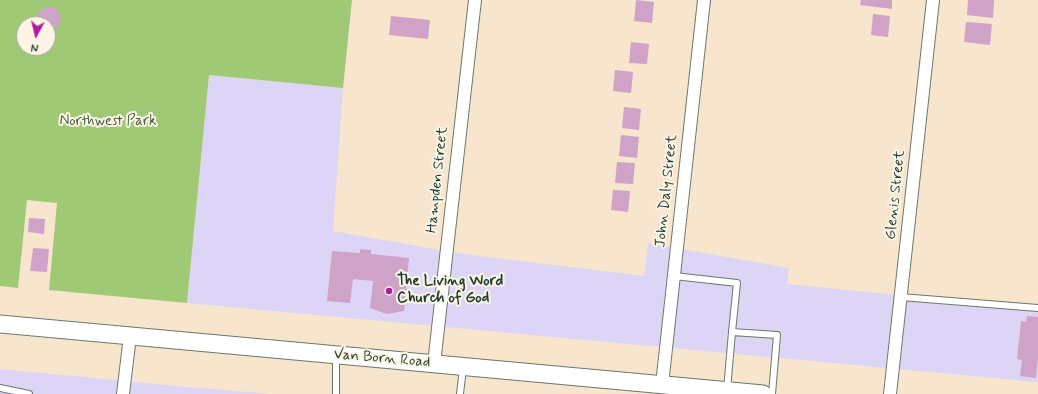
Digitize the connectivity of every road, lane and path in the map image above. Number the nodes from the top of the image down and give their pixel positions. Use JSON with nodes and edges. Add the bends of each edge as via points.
{"nodes":[{"id":1,"x":474,"y":0,"type":"edge"},
{"id":2,"x":704,"y":0,"type":"edge"},
{"id":3,"x":933,"y":0,"type":"edge"},
{"id":4,"x":674,"y":276,"type":"junction"},
{"id":5,"x":901,"y":298,"type":"junction"},
{"id":6,"x":1038,"y":308,"type":"edge"},
{"id":7,"x":0,"y":324,"type":"edge"},
{"id":8,"x":732,"y":332,"type":"junction"},
{"id":9,"x":130,"y":336,"type":"junction"},
{"id":10,"x":336,"y":355,"type":"junction"},
{"id":11,"x":434,"y":364,"type":"junction"},
{"id":12,"x":463,"y":366,"type":"junction"},
{"id":13,"x":662,"y":385,"type":"junction"},
{"id":14,"x":0,"y":388,"type":"edge"},
{"id":15,"x":706,"y":391,"type":"edge"},
{"id":16,"x":727,"y":391,"type":"junction"},
{"id":17,"x":29,"y":394,"type":"edge"},
{"id":18,"x":123,"y":394,"type":"edge"},
{"id":19,"x":336,"y":394,"type":"edge"},
{"id":20,"x":460,"y":394,"type":"edge"},
{"id":21,"x":763,"y":394,"type":"edge"},
{"id":22,"x":772,"y":394,"type":"edge"},
{"id":23,"x":890,"y":394,"type":"edge"}],
"edges":[{"from":1,"to":11,"type":"street","name":"Hampden Street"},
{"from":2,"to":4,"type":"street","name":"John Daly Street"},
{"from":3,"to":5,"type":"street","name":"Glenis Street"},
{"from":4,"to":8,"type":"lane","via":[[738,282]]},
{"from":4,"to":13,"type":"street","name":"John Daly Street"},
{"from":5,"to":6,"type":"lane"},
{"from":5,"to":23,"type":"street","name":"Glenis Street"},
{"from":7,"to":9,"type":"main road","name":"Van Born Road"},
{"from":8,"to":16,"type":"lane"},
{"from":8,"to":22,"type":"lane","via":[[777,335]]},
{"from":9,"to":10,"type":"main road","name":"Van Born Road"},
{"from":9,"to":18,"type":"street"},
{"from":10,"to":11,"type":"main road","name":"Van Born Road"},
{"from":10,"to":19,"type":"lane"},
{"from":11,"to":12,"type":"main road","name":"Van Born Road"},
{"from":12,"to":13,"type":"main road","name":"Van Born Road","via":[[643,386]]},
{"from":12,"to":20,"type":"lane"},
{"from":13,"to":15,"type":"main road","name":"Van Born Road"},
{"from":14,"to":17,"type":"lane"},
{"from":15,"to":16,"type":"main road","name":"Van Born Road"},
{"from":16,"to":21,"type":"main road","name":"Van Born Road"}]}
